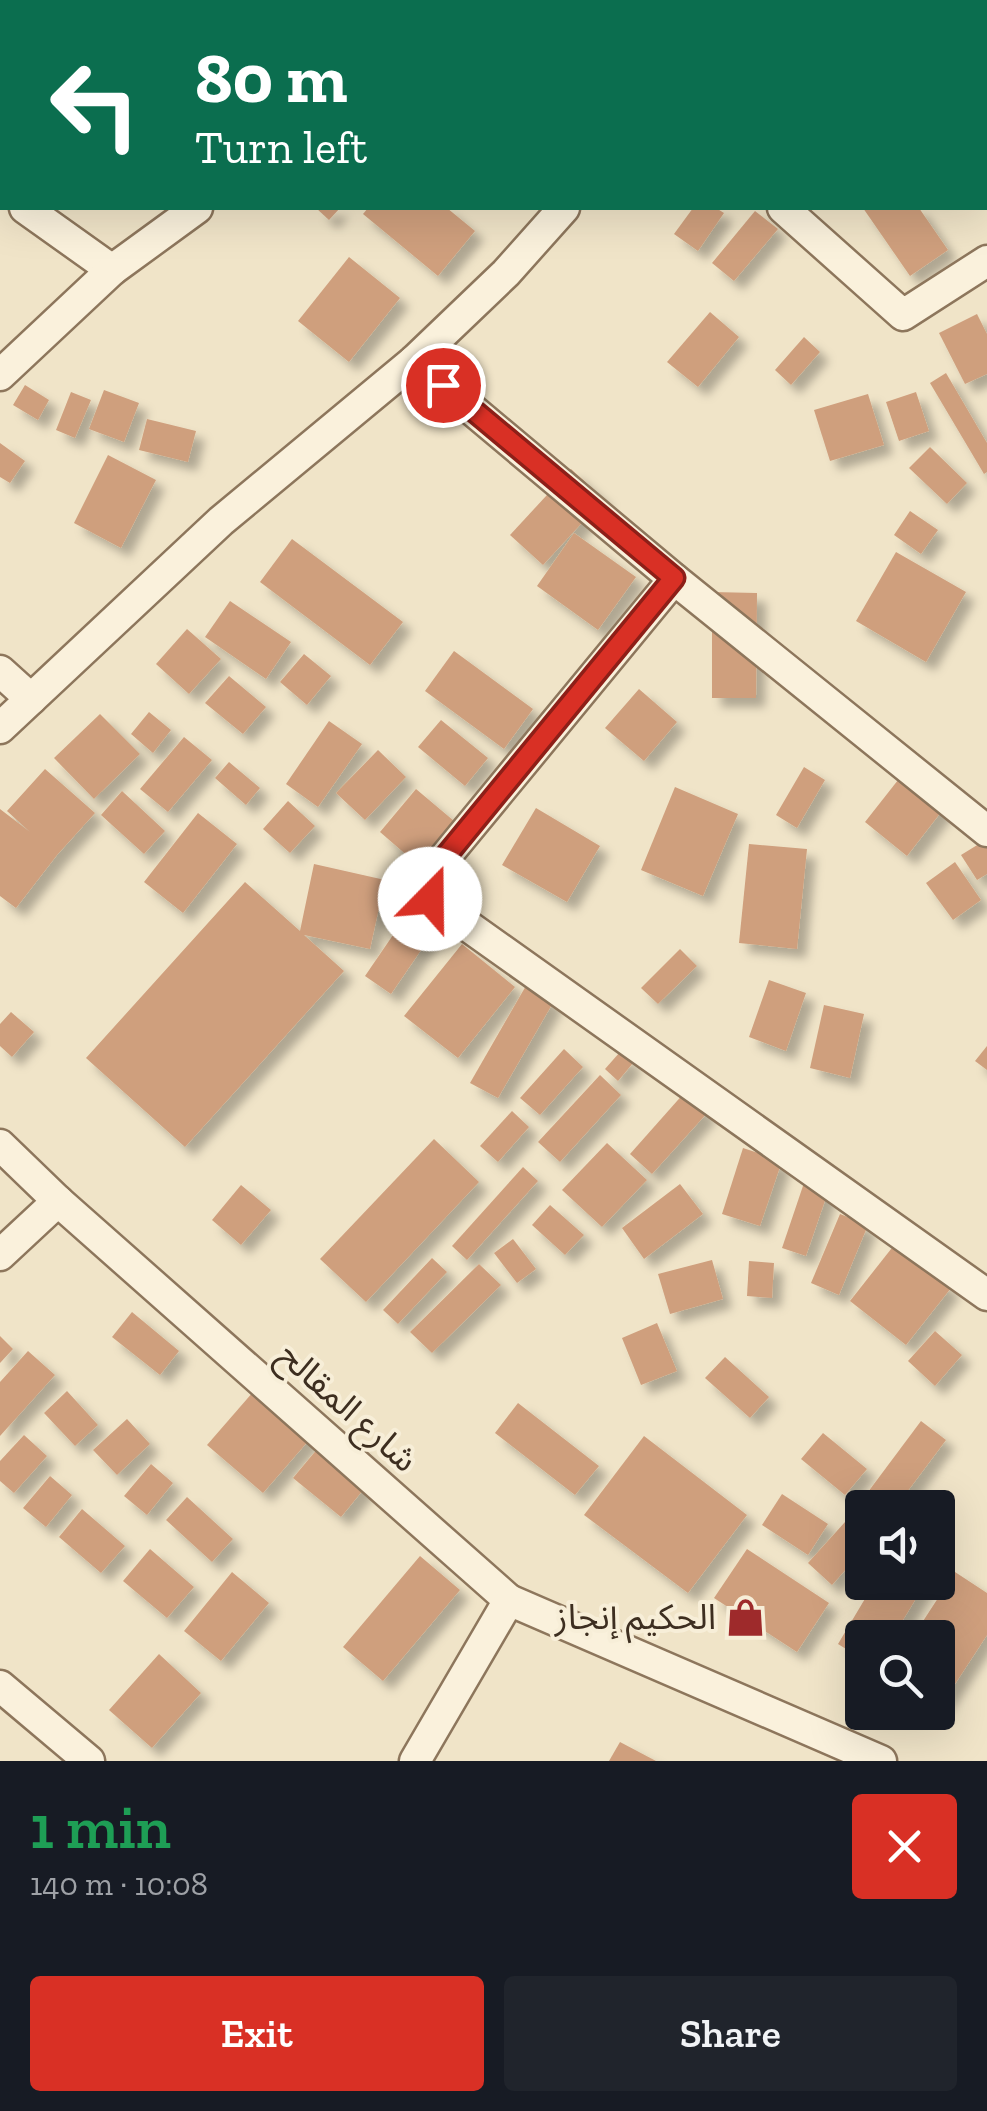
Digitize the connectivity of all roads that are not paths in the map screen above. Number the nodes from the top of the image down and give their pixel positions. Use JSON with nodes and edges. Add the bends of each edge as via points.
{"nodes":[{"id":1,"x":28,"y":210,"type":"edge"},
{"id":2,"x":194,"y":210,"type":"edge"},
{"id":3,"x":562,"y":210,"type":"edge"},
{"id":4,"x":785,"y":210,"type":"edge"},
{"id":5,"x":987,"y":261,"type":"edge"},
{"id":6,"x":112,"y":270,"type":"junction"},
{"id":7,"x":414,"y":361,"type":"junction"},
{"id":8,"x":0,"y":375,"type":"edge"},
{"id":9,"x":674,"y":578,"type":"junction"},
{"id":10,"x":0,"y":671,"type":"edge"},
{"id":11,"x":31,"y":699,"type":"junction"},
{"id":12,"x":0,"y":728,"type":"edge"},
{"id":13,"x":987,"y":831,"type":"edge"},
{"id":14,"x":0,"y":1145,"type":"edge"},
{"id":15,"x":58,"y":1201,"type":"junction"},
{"id":16,"x":0,"y":1255,"type":"edge"},
{"id":17,"x":987,"y":1296,"type":"edge"},
{"id":18,"x":509,"y":1600,"type":"junction"},
{"id":19,"x":0,"y":1686,"type":"edge"},
{"id":20,"x":89,"y":1761,"type":"edge"},
{"id":21,"x":415,"y":1761,"type":"edge"},
{"id":22,"x":881,"y":1761,"type":"edge"}],
"edges":[{"from":1,"to":6,"type":"street"},
{"from":2,"to":6,"type":"street"},
{"from":3,"to":7,"type":"street"},
{"from":4,"to":5,"type":"street","via":[[903,315]]},
{"from":6,"to":8,"type":"street"},
{"from":7,"to":9,"type":"street"},
{"from":7,"to":11,"type":"street","via":[[221,521]]},
{"from":9,"to":13,"type":"street"},
{"from":9,"to":17,"type":"street","via":[[436,868],[430,899]]},
{"from":10,"to":11,"type":"street"},
{"from":11,"to":12,"type":"street"},
{"from":14,"to":15,"type":"street","name":"شارع المقالح"},
{"from":15,"to":16,"type":"street"},
{"from":15,"to":18,"type":"street","name":"شارع المقالح"},
{"from":18,"to":21,"type":"street"},
{"from":18,"to":22,"type":"street","name":"شارع المقالح"},
{"from":19,"to":20,"type":"street"}]}
